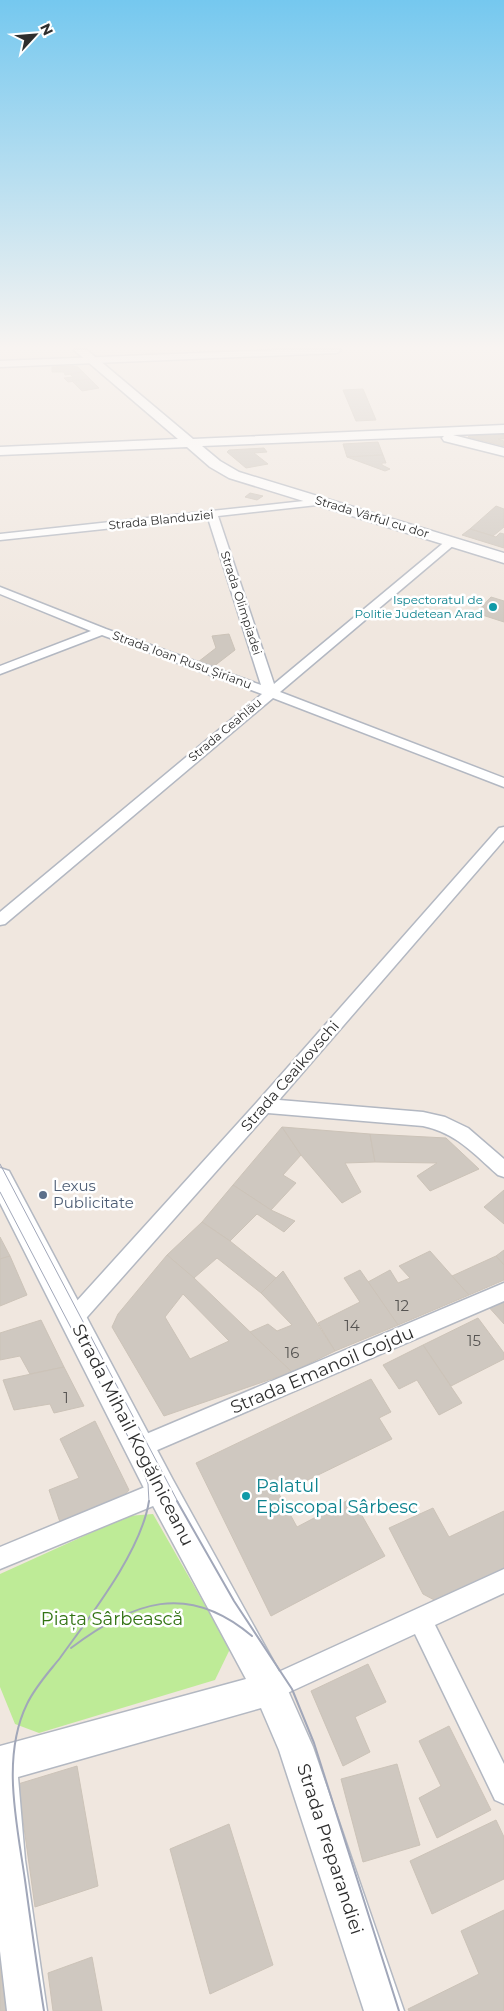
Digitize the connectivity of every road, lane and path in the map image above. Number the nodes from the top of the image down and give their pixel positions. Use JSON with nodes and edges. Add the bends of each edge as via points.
{"nodes":[{"id":1,"x":170,"y":444,"type":"edge"},
{"id":2,"x":191,"y":444,"type":"edge"},
{"id":3,"x":472,"y":444,"type":"edge"},
{"id":4,"x":0,"y":451,"type":"edge"},
{"id":5,"x":504,"y":452,"type":"edge"},
{"id":6,"x":322,"y":502,"type":"junction"},
{"id":7,"x":212,"y":514,"type":"junction"},
{"id":8,"x":0,"y":537,"type":"edge"},
{"id":9,"x":451,"y":542,"type":"junction"},
{"id":10,"x":504,"y":558,"type":"edge"},
{"id":11,"x":0,"y":590,"type":"edge"},
{"id":12,"x":102,"y":631,"type":"junction"},
{"id":13,"x":0,"y":670,"type":"edge"},
{"id":14,"x":270,"y":692,"type":"junction"},
{"id":15,"x":504,"y":783,"type":"edge"},
{"id":16,"x":504,"y":832,"type":"edge"},
{"id":17,"x":0,"y":920,"type":"edge"},
{"id":18,"x":264,"y":1106,"type":"junction"},
{"id":19,"x":504,"y":1170,"type":"edge"},
{"id":20,"x":3,"y":1190,"type":"edge"},
{"id":21,"x":504,"y":1292,"type":"edge"},
{"id":22,"x":73,"y":1319,"type":"junction"},
{"id":23,"x":140,"y":1447,"type":"junction"},
{"id":24,"x":162,"y":1491,"type":"junction"},
{"id":25,"x":0,"y":1558,"type":"edge"},
{"id":26,"x":504,"y":1581,"type":"edge"},
{"id":27,"x":420,"y":1620,"type":"junction"},
{"id":28,"x":270,"y":1690,"type":"junction"},
{"id":29,"x":0,"y":1764,"type":"edge"},
{"id":30,"x":0,"y":1773,"type":"edge"},
{"id":31,"x":504,"y":1791,"type":"edge"},
{"id":32,"x":27,"y":2011,"type":"edge"},
{"id":33,"x":384,"y":2011,"type":"edge"}],
"edges":[{"from":1,"to":4,"type":"main road"},
{"from":2,"to":6,"type":"main road","name":"Strada Vârful cu dor","via":[[234,475]]},
{"from":3,"to":5,"type":"main road"},
{"from":6,"to":7,"type":"street","name":"Strada Blanduziei"},
{"from":6,"to":9,"type":"main road","name":"Strada Vârful cu dor"},
{"from":7,"to":8,"type":"street","name":"Strada Blanduziei"},
{"from":7,"to":14,"type":"street","name":"Strada Olimpiadei"},
{"from":9,"to":10,"type":"main road","name":"Strada Vârful cu dor"},
{"from":9,"to":14,"type":"street","name":"Strada Ceahlău"},
{"from":11,"to":12,"type":"street","name":"Strada Ioan Rusu Șirianu"},
{"from":12,"to":13,"type":"street"},
{"from":12,"to":14,"type":"street","name":"Strada Ioan Rusu Șirianu"},
{"from":14,"to":15,"type":"street","name":"Strada Ioan Rusu Șirianu"},
{"from":14,"to":17,"type":"street","name":"Strada Ceahlău"},
{"from":16,"to":18,"type":"street","name":"Strada Ceaikovschi"},
{"from":18,"to":19,"type":"street","via":[[424,1119],[445,1124],[462,1133]]},
{"from":18,"to":22,"type":"street","name":"Strada Ceaikovschi"},
{"from":20,"to":22,"type":"main road","name":"Strada Mihail Kogălniceanu"},
{"from":21,"to":23,"type":"street","name":"Strada Emanoil Gojdu"},
{"from":22,"to":23,"type":"main road","name":"Strada Mihail Kogălniceanu"},
{"from":23,"to":24,"type":"main road","name":"Strada Mihail Kogălniceanu"},
{"from":24,"to":25,"type":"street"},
{"from":24,"to":28,"type":"main road","name":"Strada Mihail Kogălniceanu"},
{"from":26,"to":27,"type":"street"},
{"from":27,"to":28,"type":"street"},
{"from":27,"to":31,"type":"street"},
{"from":28,"to":29,"type":"main road"},
{"from":28,"to":33,"type":"main road","name":"Strada Preparandiei","via":[[296,1747]]},
{"from":30,"to":32,"type":"main road"}]}
